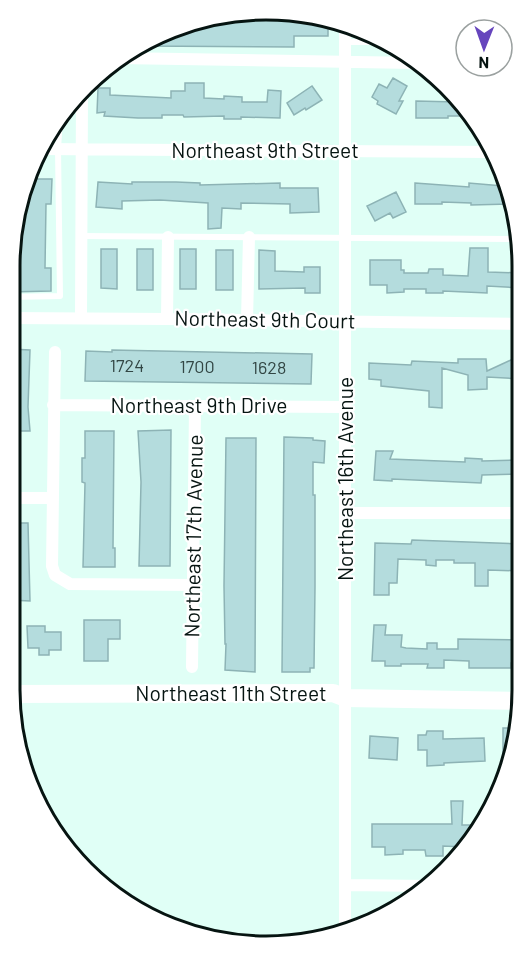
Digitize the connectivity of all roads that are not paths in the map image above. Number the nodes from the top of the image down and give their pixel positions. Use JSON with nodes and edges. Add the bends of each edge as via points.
{"nodes":[{"id":1,"x":345,"y":33,"type":"edge"},
{"id":2,"x":345,"y":42,"type":"junction"},
{"id":3,"x":369,"y":42,"type":"edge"},
{"id":4,"x":134,"y":58,"type":"edge"},
{"id":5,"x":346,"y":62,"type":"junction"},
{"id":6,"x":406,"y":63,"type":"edge"},
{"id":7,"x":82,"y":102,"type":"edge"},
{"id":8,"x":59,"y":133,"type":"edge"},
{"id":9,"x":50,"y":149,"type":"edge"},
{"id":10,"x":58,"y":149,"type":"junction"},
{"id":11,"x":82,"y":149,"type":"junction"},
{"id":12,"x":346,"y":151,"type":"junction"},
{"id":13,"x":484,"y":152,"type":"edge"},
{"id":14,"x":81,"y":236,"type":"junction"},
{"id":15,"x":168,"y":237,"type":"junction"},
{"id":16,"x":249,"y":237,"type":"junction"},
{"id":17,"x":345,"y":237,"type":"junction"},
{"id":18,"x":511,"y":239,"type":"edge"},
{"id":19,"x":20,"y":297,"type":"edge"},
{"id":20,"x":20,"y":318,"type":"edge"},
{"id":21,"x":81,"y":318,"type":"junction"},
{"id":22,"x":167,"y":318,"type":"junction"},
{"id":23,"x":247,"y":320,"type":"junction"},
{"id":24,"x":345,"y":322,"type":"junction"},
{"id":25,"x":512,"y":324,"type":"edge"},
{"id":26,"x":55,"y":352,"type":"dead end"},
{"id":27,"x":53,"y":405,"type":"junction"},
{"id":28,"x":195,"y":406,"type":"junction"},
{"id":29,"x":345,"y":406,"type":"junction"},
{"id":30,"x":20,"y":498,"type":"edge"},
{"id":31,"x":52,"y":498,"type":"junction"},
{"id":32,"x":347,"y":513,"type":"junction"},
{"id":33,"x":512,"y":513,"type":"edge"},
{"id":34,"x":193,"y":585,"type":"junction"},
{"id":35,"x":192,"y":667,"type":"dead end"},
{"id":36,"x":20,"y":694,"type":"edge"},
{"id":37,"x":346,"y":698,"type":"junction"},
{"id":38,"x":512,"y":701,"type":"edge"},
{"id":39,"x":345,"y":885,"type":"junction"},
{"id":40,"x":415,"y":886,"type":"edge"},
{"id":41,"x":345,"y":922,"type":"edge"}],
"edges":[{"from":1,"to":2,"type":"street","name":"Northeast 16th Avenue"},
{"from":2,"to":3,"type":"lane"},
{"from":2,"to":5,"type":"street","name":"Northeast 16th Avenue"},
{"from":4,"to":5,"type":"street"},
{"from":5,"to":6,"type":"street"},
{"from":5,"to":12,"type":"street","name":"Northeast 16th Avenue"},
{"from":7,"to":11,"type":"street"},
{"from":8,"to":10,"type":"lane"},
{"from":9,"to":10,"type":"street","name":"Northeast 9th Street"},
{"from":10,"to":11,"type":"street","name":"Northeast 9th Street"},
{"from":10,"to":19,"type":"lane","via":[[60,296]]},
{"from":11,"to":12,"type":"street","name":"Northeast 9th Street"},
{"from":11,"to":14,"type":"street"},
{"from":12,"to":13,"type":"street","name":"Northeast 9th Street"},
{"from":12,"to":17,"type":"street","name":"Northeast 16th Avenue"},
{"from":14,"to":15,"type":"lane"},
{"from":14,"to":21,"type":"street"},
{"from":15,"to":16,"type":"lane"},
{"from":15,"to":22,"type":"street"},
{"from":16,"to":17,"type":"lane"},
{"from":16,"to":23,"type":"street"},
{"from":17,"to":18,"type":"lane"},
{"from":17,"to":24,"type":"street","name":"Northeast 16th Avenue"},
{"from":20,"to":21,"type":"street","name":"Northeast 9th Court"},
{"from":21,"to":22,"type":"street","name":"Northeast 9th Court"},
{"from":22,"to":23,"type":"street","name":"Northeast 9th Court"},
{"from":23,"to":24,"type":"street","name":"Northeast 9th Court"},
{"from":24,"to":25,"type":"street","name":"Northeast 9th Court"},
{"from":24,"to":29,"type":"street","name":"Northeast 16th Avenue"},
{"from":26,"to":27,"type":"street"},
{"from":27,"to":28,"type":"street","name":"Northeast 9th Drive"},
{"from":27,"to":31,"type":"street"},
{"from":28,"to":29,"type":"street","name":"Northeast 9th Drive"},
{"from":28,"to":34,"type":"street","name":"Northeast 17th Avenue"},
{"from":29,"to":32,"type":"street","name":"Northeast 16th Avenue"},
{"from":30,"to":31,"type":"street"},
{"from":31,"to":34,"type":"street","via":[[52,566],[55,574],[70,584]]},
{"from":32,"to":33,"type":"street"},
{"from":32,"to":37,"type":"street","name":"Northeast 16th Avenue"},
{"from":34,"to":35,"type":"street","name":"Northeast 17th Avenue"},
{"from":36,"to":37,"type":"street","name":"Northeast 11th Street","via":[[333,693]]},
{"from":37,"to":38,"type":"street","name":"Northeast 11th Street"},
{"from":37,"to":39,"type":"street","name":"Northeast 16th Avenue"},
{"from":39,"to":40,"type":"street"},
{"from":39,"to":41,"type":"street","name":"Northeast 16th Avenue"}]}
